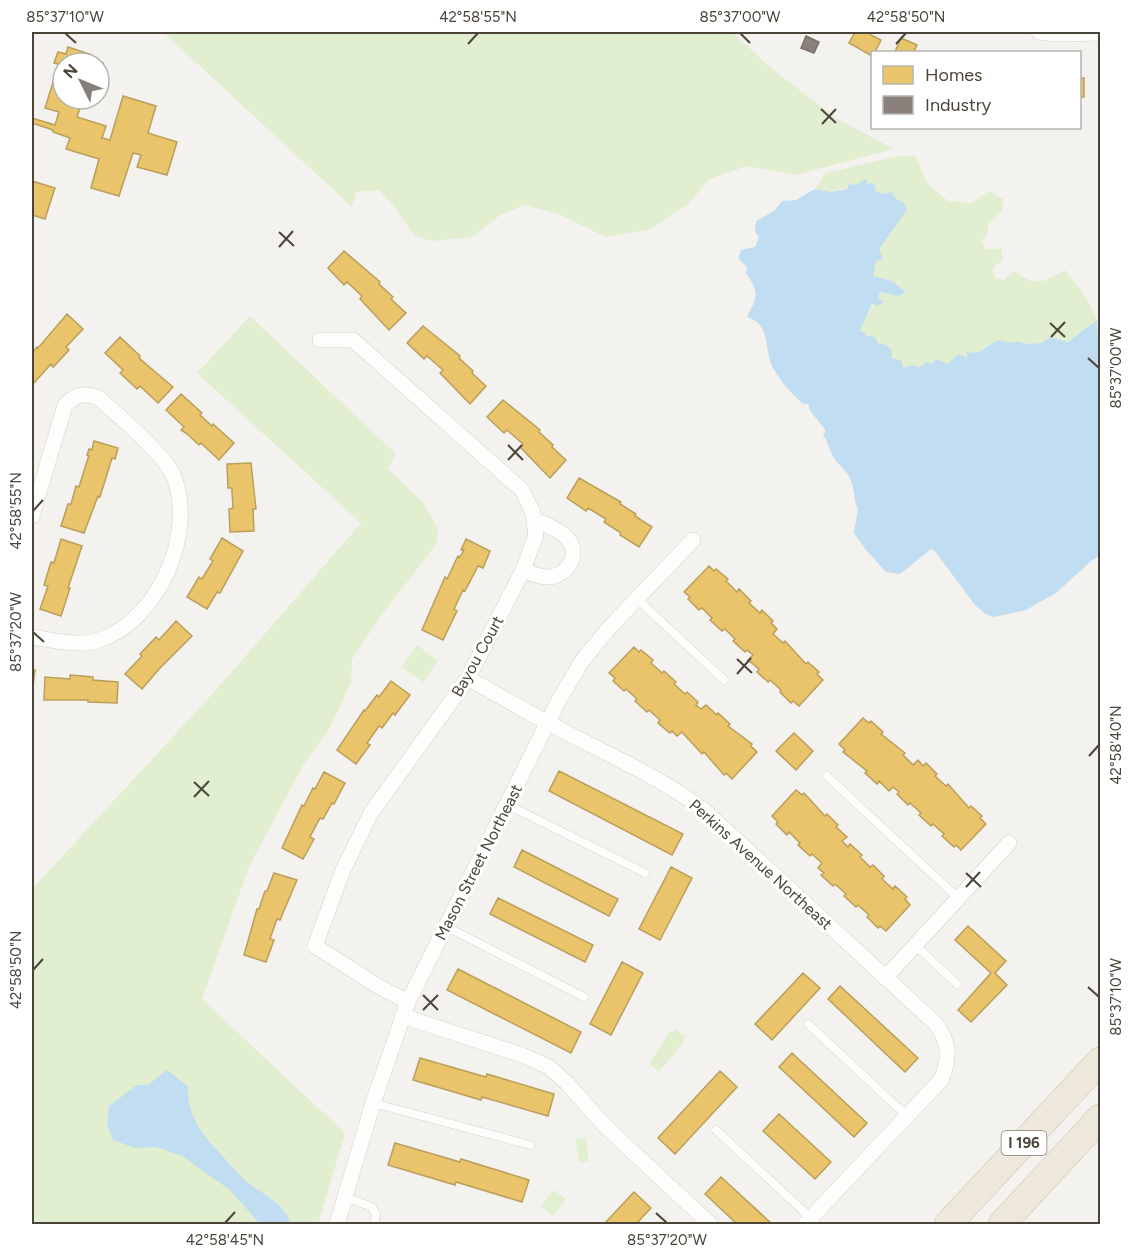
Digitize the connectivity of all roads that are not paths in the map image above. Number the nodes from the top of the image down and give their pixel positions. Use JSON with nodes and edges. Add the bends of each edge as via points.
{"nodes":[{"id":1,"x":1039,"y":32,"type":"edge"},
{"id":2,"x":1101,"y":33,"type":"edge"},
{"id":3,"x":320,"y":340,"type":"dead end"},
{"id":4,"x":32,"y":516,"type":"edge"},
{"id":5,"x":534,"y":519,"type":"junction"},
{"id":6,"x":693,"y":540,"type":"dead end"},
{"id":7,"x":523,"y":570,"type":"junction"},
{"id":8,"x":637,"y":599,"type":"junction"},
{"id":9,"x":32,"y":637,"type":"edge"},
{"id":10,"x":468,"y":678,"type":"junction"},
{"id":11,"x":724,"y":680,"type":"dead end"},
{"id":12,"x":548,"y":723,"type":"junction"},
{"id":13,"x":827,"y":776,"type":"dead end"},
{"id":14,"x":508,"y":805,"type":"junction"},
{"id":15,"x":1009,"y":843,"type":"dead end"},
{"id":16,"x":645,"y":873,"type":"dead end"},
{"id":17,"x":958,"y":898,"type":"junction"},
{"id":18,"x":445,"y":926,"type":"junction"},
{"id":19,"x":915,"y":945,"type":"junction"},
{"id":20,"x":885,"y":978,"type":"junction"},
{"id":21,"x":957,"y":984,"type":"dead end"},
{"id":22,"x":584,"y":997,"type":"dead end"},
{"id":23,"x":405,"y":1009,"type":"junction"},
{"id":24,"x":808,"y":1024,"type":"dead end"},
{"id":25,"x":1101,"y":1061,"type":"edge"},
{"id":26,"x":373,"y":1102,"type":"junction"},
{"id":27,"x":908,"y":1117,"type":"junction"},
{"id":28,"x":1101,"y":1118,"type":"edge"},
{"id":29,"x":716,"y":1130,"type":"dead end"},
{"id":30,"x":530,"y":1145,"type":"dead end"},
{"id":31,"x":345,"y":1197,"type":"junction"},
{"id":32,"x":808,"y":1221,"type":"edge"},
{"id":33,"x":337,"y":1224,"type":"edge"},
{"id":34,"x":374,"y":1224,"type":"edge"},
{"id":35,"x":710,"y":1224,"type":"edge"},
{"id":36,"x":948,"y":1224,"type":"edge"},
{"id":37,"x":1002,"y":1224,"type":"edge"}],
"edges":[{"from":1,"to":2,"type":"street"},
{"from":3,"to":5,"type":"street","name":"Bayou Court","via":[[353,340],[522,490]]},
{"from":4,"to":9,"type":"street","via":[[66,405],[80,394],[99,398],[149,446],[174,476],[181,502],[178,541],[166,577],[132,622],[99,640],[82,643]]},
{"from":5,"to":7,"type":"street","name":"Bayou Court","via":[[536,535]]},
{"from":5,"to":7,"type":"street","via":[[567,538],[573,549],[572,560],[566,570],[552,577]]},
{"from":6,"to":8,"type":"street","name":"Mason Street Northeast"},
{"from":7,"to":10,"type":"street","name":"Bayou Court"},
{"from":8,"to":11,"type":"lane"},
{"from":8,"to":12,"type":"street","name":"Mason Street Northeast","via":[[582,661]]},
{"from":10,"to":12,"type":"street","name":"Perkins Avenue Northeast"},
{"from":10,"to":23,"type":"street","name":"Bayou Court","via":[[372,813],[343,870],[315,946],[376,985]]},
{"from":12,"to":14,"type":"street","name":"Mason Street Northeast"},
{"from":12,"to":20,"type":"street","name":"Perkins Avenue Northeast","via":[[663,782],[705,811]]},
{"from":13,"to":17,"type":"lane"},
{"from":14,"to":16,"type":"lane"},
{"from":14,"to":18,"type":"street","name":"Mason Street Northeast"},
{"from":15,"to":17,"type":"street"},
{"from":17,"to":19,"type":"street"},
{"from":18,"to":22,"type":"lane"},
{"from":18,"to":23,"type":"street","name":"Mason Street Northeast"},
{"from":19,"to":20,"type":"street"},
{"from":19,"to":21,"type":"lane"},
{"from":20,"to":27,"type":"street","name":"Perkins Avenue Northeast","via":[[936,1024],[947,1044],[949,1057],[941,1080]]},
{"from":23,"to":26,"type":"street","name":"Mason Street Northeast"},
{"from":23,"to":35,"type":"street","via":[[549,1067],[605,1126]]},
{"from":24,"to":27,"type":"lane"},
{"from":25,"to":36,"type":"highway","number":"I 196"},
{"from":26,"to":30,"type":"lane"},
{"from":26,"to":31,"type":"street","name":"Mason Street Northeast"},
{"from":27,"to":32,"type":"street","name":"Perkins Avenue Northeast"},
{"from":28,"to":37,"type":"highway","number":"I 196"},
{"from":29,"to":32,"type":"lane"},
{"from":31,"to":33,"type":"street","name":"Mason Street Northeast"},
{"from":31,"to":34,"type":"lane","via":[[372,1207],[376,1215]]}]}
